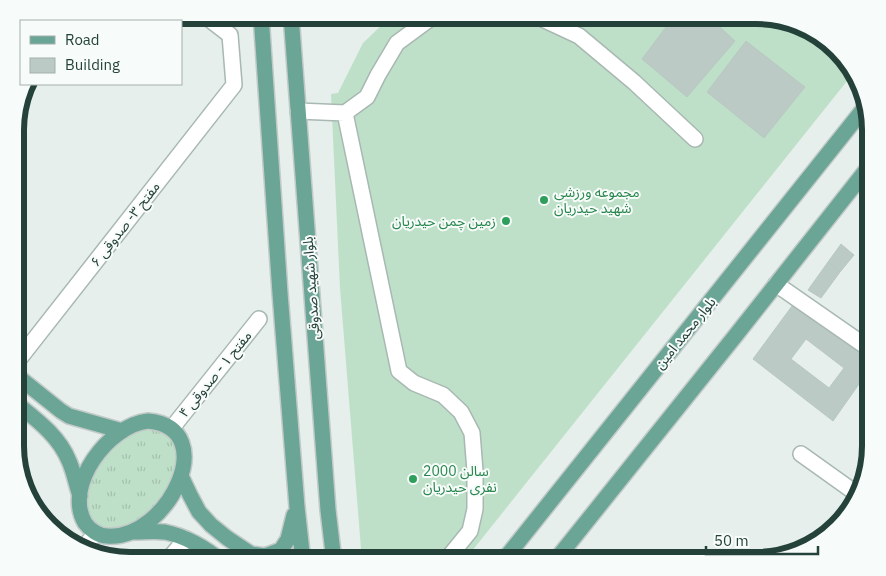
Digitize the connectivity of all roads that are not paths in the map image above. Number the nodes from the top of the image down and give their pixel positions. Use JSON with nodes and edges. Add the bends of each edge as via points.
{"nodes":[{"id":1,"x":216,"y":24,"type":"edge"},
{"id":2,"x":262,"y":24,"type":"edge"},
{"id":3,"x":292,"y":24,"type":"edge"},
{"id":4,"x":423,"y":24,"type":"edge"},
{"id":5,"x":553,"y":24,"type":"edge"},
{"id":6,"x":298,"y":111,"type":"junction"},
{"id":7,"x":345,"y":113,"type":"junction"},
{"id":8,"x":861,"y":113,"type":"edge"},
{"id":9,"x":695,"y":139,"type":"dead end"},
{"id":10,"x":862,"y":180,"type":"edge"},
{"id":11,"x":776,"y":284,"type":"junction"},
{"id":12,"x":259,"y":319,"type":"dead end"},
{"id":13,"x":862,"y":344,"type":"edge"},
{"id":14,"x":24,"y":353,"type":"edge"},
{"id":15,"x":24,"y":381,"type":"edge"},
{"id":16,"x":24,"y":410,"type":"edge"},
{"id":17,"x":172,"y":428,"type":"junction"},
{"id":18,"x":122,"y":431,"type":"junction"},
{"id":19,"x":801,"y":454,"type":"dead end"},
{"id":20,"x":181,"y":476,"type":"junction"},
{"id":21,"x":852,"y":491,"type":"edge"},
{"id":22,"x":80,"y":496,"type":"junction"},
{"id":23,"x":297,"y":507,"type":"junction"},
{"id":24,"x":132,"y":532,"type":"junction"},
{"id":25,"x":96,"y":533,"type":"junction"},
{"id":26,"x":186,"y":539,"type":"junction"},
{"id":27,"x":87,"y":543,"type":"edge"},
{"id":28,"x":175,"y":552,"type":"edge"},
{"id":29,"x":209,"y":552,"type":"edge"},
{"id":30,"x":248,"y":552,"type":"edge"},
{"id":31,"x":275,"y":552,"type":"edge"},
{"id":32,"x":302,"y":552,"type":"edge"},
{"id":33,"x":333,"y":552,"type":"edge"},
{"id":34,"x":453,"y":552,"type":"edge"},
{"id":35,"x":510,"y":552,"type":"edge"},
{"id":36,"x":562,"y":552,"type":"edge"}],
"edges":[{"from":1,"to":14,"type":"street","name":"مفتح ۳- صدوقی ۶","via":[[230,35],[234,85]]},
{"from":2,"to":23,"type":"main road"},
{"from":3,"to":6,"type":"main road","name":"بلوار شهید صدوقی"},
{"from":4,"to":7,"type":"street","via":[[397,43],[368,97]]},
{"from":5,"to":9,"type":"street","via":[[579,36]]},
{"from":6,"to":7,"type":"street"},
{"from":6,"to":33,"type":"main road","name":"بلوار شهید صدوقی"},
{"from":7,"to":34,"type":"street","via":[[399,371],[414,383],[443,395],[461,412],[472,433],[475,509],[470,531]]},
{"from":8,"to":35,"type":"main road","name":"بلوار محمد امین"},
{"from":10,"to":11,"type":"main road"},
{"from":11,"to":13,"type":"street"},
{"from":11,"to":36,"type":"main road"},
{"from":12,"to":17,"type":"street","name":"مفتح ۱ - صدوقی ۴"},
{"from":15,"to":18,"type":"main road","via":[[69,416]]},
{"from":16,"to":22,"type":"main road","via":[[57,439],[69,460]]},
{"from":17,"to":18,"type":"main road","via":[[148,421]]},
{"from":17,"to":20,"type":"main road","via":[[181,440],[185,456]]},
{"from":18,"to":22,"type":"main road","via":[[105,445],[95,459],[86,473]]},
{"from":19,"to":21,"type":"street"},
{"from":20,"to":24,"type":"main road","via":[[172,496],[158,514]]},
{"from":20,"to":30,"type":"main road","via":[[199,512]]},
{"from":22,"to":25,"type":"main road","via":[[82,518]]},
{"from":23,"to":31,"type":"main road","via":[[288,539],[281,550]]},
{"from":23,"to":32,"type":"main road"},
{"from":24,"to":25,"type":"main road","via":[[124,536]]},
{"from":24,"to":26,"type":"main road","via":[[165,532]]},
{"from":25,"to":27,"type":"street"},
{"from":26,"to":28,"type":"street"},
{"from":26,"to":29,"type":"main road"}]}
